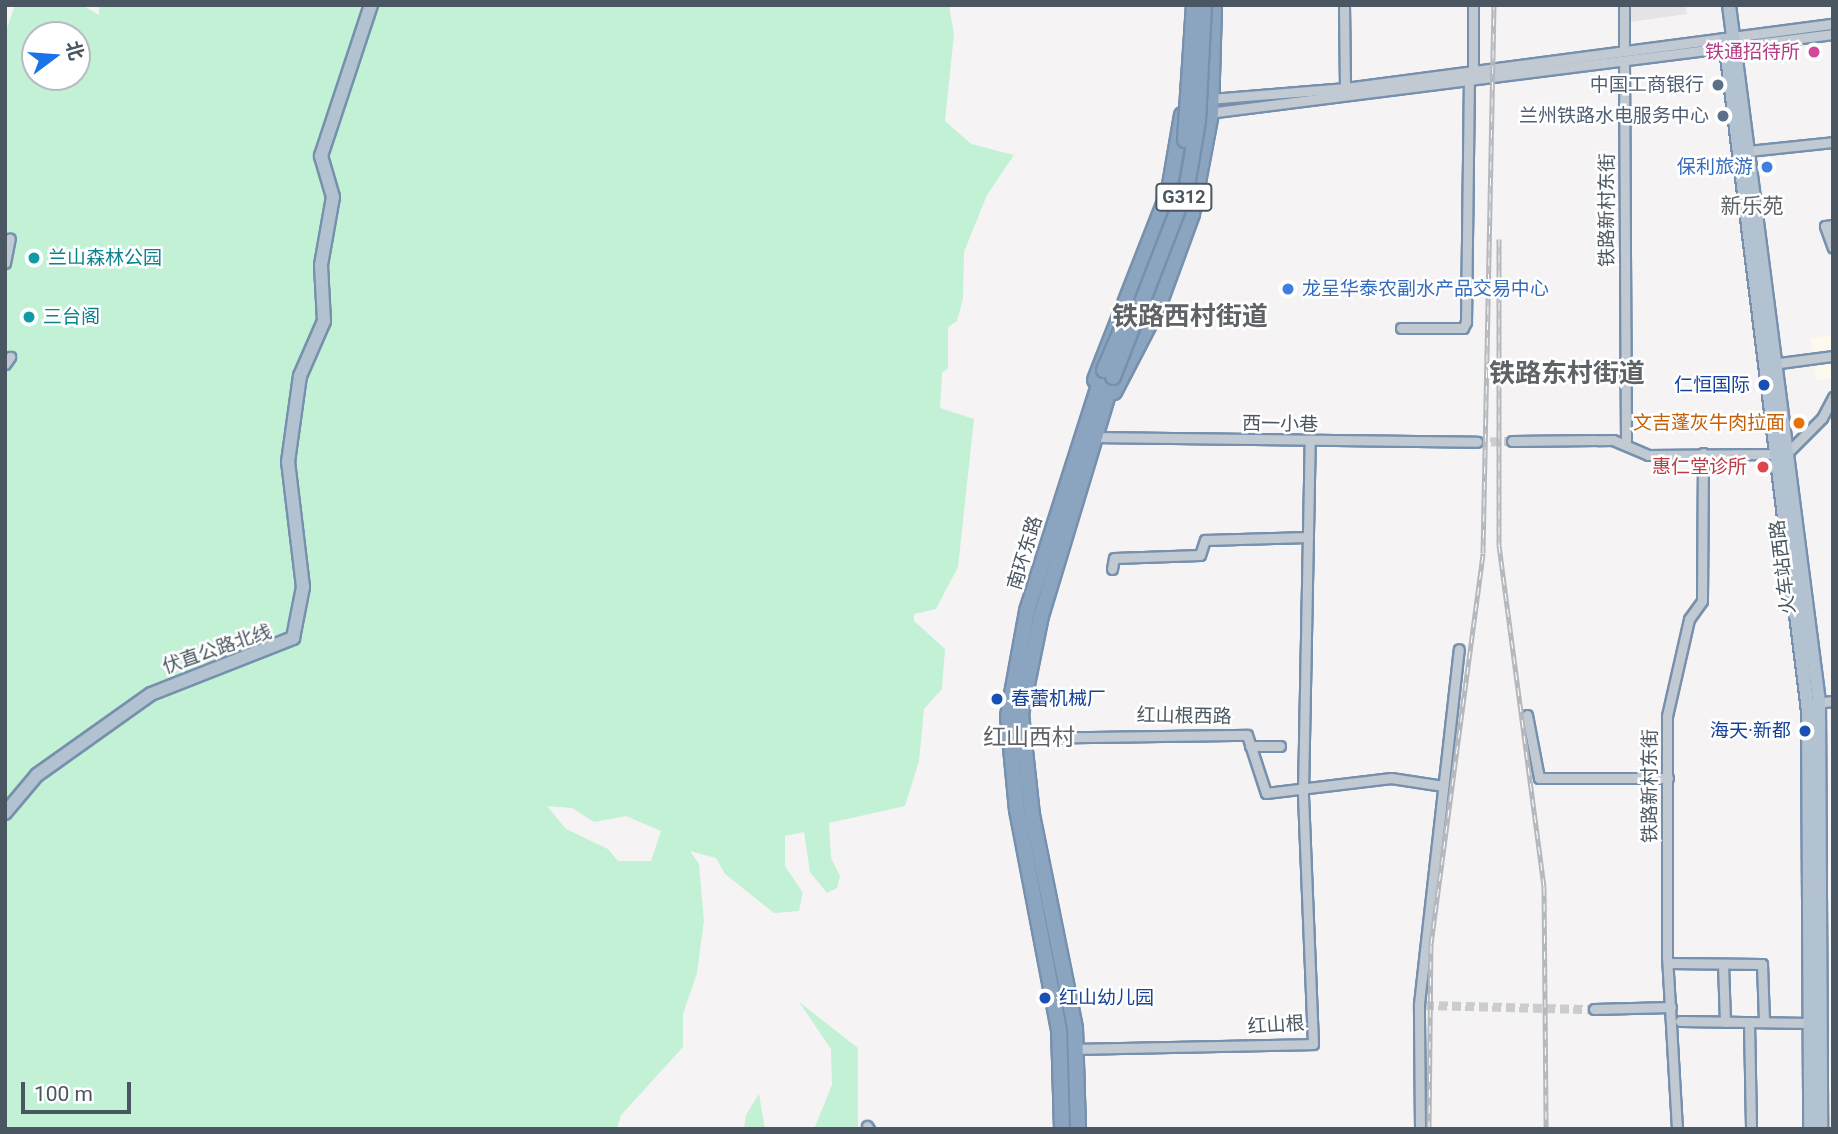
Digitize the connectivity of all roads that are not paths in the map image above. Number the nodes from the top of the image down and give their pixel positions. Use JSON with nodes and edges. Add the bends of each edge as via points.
{"nodes":[{"id":1,"x":371,"y":5,"type":"edge"},
{"id":2,"x":1188,"y":5,"type":"edge"},
{"id":3,"x":1194,"y":5,"type":"edge"},
{"id":4,"x":1204,"y":5,"type":"edge"},
{"id":5,"x":1214,"y":5,"type":"edge"},
{"id":6,"x":1344,"y":5,"type":"edge"},
{"id":7,"x":1474,"y":5,"type":"edge"},
{"id":8,"x":1624,"y":5,"type":"edge"},
{"id":9,"x":1722,"y":5,"type":"edge"},
{"id":10,"x":1729,"y":5,"type":"edge"},
{"id":11,"x":1833,"y":24,"type":"edge"},
{"id":12,"x":1833,"y":34,"type":"edge"},
{"id":13,"x":1729,"y":41,"type":"junction"},
{"id":14,"x":1624,"y":56,"type":"junction"},
{"id":15,"x":1471,"y":77,"type":"junction"},
{"id":16,"x":1345,"y":88,"type":"junction"},
{"id":17,"x":1211,"y":106,"type":"junction"},
{"id":18,"x":1182,"y":107,"type":"junction"},
{"id":19,"x":1833,"y":142,"type":"edge"},
{"id":20,"x":1748,"y":151,"type":"junction"},
{"id":21,"x":1833,"y":225,"type":"edge"},
{"id":22,"x":10,"y":238,"type":"dead end"},
{"id":23,"x":1833,"y":248,"type":"edge"},
{"id":24,"x":5,"y":263,"type":"edge"},
{"id":25,"x":1401,"y":328,"type":"dead end"},
{"id":26,"x":1833,"y":356,"type":"edge"},
{"id":27,"x":1772,"y":364,"type":"junction"},
{"id":28,"x":1108,"y":374,"type":"junction"},
{"id":29,"x":1833,"y":397,"type":"edge"},
{"id":30,"x":1101,"y":402,"type":"junction"},
{"id":31,"x":1089,"y":437,"type":"junction"},
{"id":32,"x":1512,"y":441,"type":"tunnel mouth"},
{"id":33,"x":1310,"y":442,"type":"junction"},
{"id":34,"x":1477,"y":442,"type":"tunnel mouth"},
{"id":35,"x":1626,"y":443,"type":"junction"},
{"id":36,"x":1703,"y":453,"type":"junction"},
{"id":37,"x":1783,"y":453,"type":"junction"},
{"id":38,"x":1308,"y":537,"type":"junction"},
{"id":39,"x":1112,"y":569,"type":"dead end"},
{"id":40,"x":1459,"y":649,"type":"dead end"},
{"id":41,"x":1833,"y":701,"type":"edge"},
{"id":42,"x":1813,"y":703,"type":"junction"},
{"id":43,"x":1527,"y":715,"type":"dead end"},
{"id":44,"x":1023,"y":738,"type":"junction"},
{"id":45,"x":1250,"y":746,"type":"junction"},
{"id":46,"x":1280,"y":746,"type":"dead end"},
{"id":47,"x":1668,"y":778,"type":"junction"},
{"id":48,"x":1443,"y":786,"type":"junction"},
{"id":49,"x":1303,"y":793,"type":"junction"},
{"id":50,"x":5,"y":813,"type":"edge"},
{"id":51,"x":1668,"y":963,"type":"junction"},
{"id":52,"x":1723,"y":964,"type":"junction"},
{"id":53,"x":1671,"y":1007,"type":"junction"},
{"id":54,"x":1594,"y":1009,"type":"tunnel mouth"},
{"id":55,"x":1680,"y":1021,"type":"dead end"},
{"id":56,"x":1725,"y":1022,"type":"junction"},
{"id":57,"x":1749,"y":1022,"type":"junction"},
{"id":58,"x":1764,"y":1022,"type":"junction"},
{"id":59,"x":1810,"y":1023,"type":"junction"},
{"id":60,"x":1077,"y":1049,"type":"junction"},
{"id":61,"x":1061,"y":1051,"type":"junction"},
{"id":62,"x":1062,"y":1129,"type":"edge"},
{"id":63,"x":1078,"y":1129,"type":"edge"},
{"id":64,"x":1419,"y":1129,"type":"edge"},
{"id":65,"x":1677,"y":1129,"type":"edge"},
{"id":66,"x":1751,"y":1129,"type":"edge"},
{"id":67,"x":1810,"y":1129,"type":"edge"},
{"id":68,"x":1821,"y":1129,"type":"edge"}],
"edges":[{"from":1,"to":50,"type":"main road","name":"伏直公路北线","via":[[321,156],[333,197],[321,265],[324,321],[300,376],[288,462],[303,587],[293,638],[150,694],[37,775]]},
{"from":2,"to":18,"type":"highway"},
{"from":3,"to":28,"type":"highway","name":"南环东路","number":"G312","bridge":true,"via":[[1179,184]]},
{"from":4,"to":28,"type":"highway","name":"南环东路","number":"G312","bridge":true,"via":[[1198,121],[1187,186]]},
{"from":5,"to":17,"type":"highway"},
{"from":6,"to":16,"type":"street"},
{"from":7,"to":15,"type":"street"},
{"from":8,"to":14,"type":"street","name":"铁路新村东街"},
{"from":9,"to":13,"type":"main road","name":"火车站西路"},
{"from":10,"to":13,"type":"main road","name":"火车站西路"},
{"from":11,"to":13,"type":"street"},
{"from":12,"to":13,"type":"street"},
{"from":13,"to":14,"type":"street"},
{"from":13,"to":20,"type":"main road","name":"火车站西路"},
{"from":13,"to":27,"type":"main road","name":"火车站西路"},
{"from":14,"to":15,"type":"street"},
{"from":14,"to":35,"type":"street","name":"铁路新村东街"},
{"from":15,"to":16,"type":"street"},
{"from":15,"to":17,"type":"street"},
{"from":15,"to":25,"type":"street","via":[[1466,322],[1463,328]]},
{"from":16,"to":17,"type":"street"},
{"from":17,"to":18,"type":"street"},
{"from":17,"to":18,"type":"street"},
{"from":17,"to":30,"type":"highway","via":[[1180,250]]},
{"from":18,"to":30,"type":"highway","via":[[1168,191],[1094,372]]},
{"from":19,"to":20,"type":"street"},
{"from":20,"to":27,"type":"main road","name":"火车站西路"},
{"from":21,"to":23,"type":"street","via":[[1825,226]]},
{"from":22,"to":24,"type":"street"},
{"from":26,"to":27,"type":"street"},
{"from":27,"to":37,"type":"main road","name":"火车站西路"},
{"from":28,"to":30,"type":"highway","name":"南环东路","number":"G312"},
{"from":29,"to":37,"type":"street"},
{"from":30,"to":31,"type":"highway","name":"南环东路","number":"G312"},
{"from":31,"to":33,"type":"street","name":"西一小巷"},
{"from":31,"to":44,"type":"highway","name":"南环东路","number":"G312","via":[[1030,656]]},
{"from":31,"to":61,"type":"highway","name":"南环东路","number":"G312","via":[[1020,638],[1009,716],[1017,810]]},
{"from":32,"to":35,"type":"street"},
{"from":33,"to":34,"type":"street","name":"西一小巷"},
{"from":33,"to":38,"type":"street"},
{"from":35,"to":36,"type":"street","via":[[1648,455]]},
{"from":36,"to":37,"type":"street"},
{"from":36,"to":47,"type":"street","name":"铁路新村东街","via":[[1702,601],[1689,619],[1679,681],[1669,693]]},
{"from":37,"to":42,"type":"main road","name":"火车站西路"},
{"from":38,"to":39,"type":"street","via":[[1205,540],[1200,555],[1114,558]]},
{"from":38,"to":49,"type":"street"},
{"from":40,"to":48,"type":"street"},
{"from":41,"to":42,"type":"street"},
{"from":42,"to":59,"type":"main road","name":"火车站西路"},
{"from":42,"to":68,"type":"main road","name":"火车站西路"},
{"from":43,"to":47,"type":"street","via":[[1539,778]]},
{"from":44,"to":45,"type":"street","name":"红山根西路","via":[[1174,731],[1247,735]]},
{"from":44,"to":60,"type":"highway","name":"南环东路","number":"G312"},
{"from":45,"to":46,"type":"street"},
{"from":45,"to":49,"type":"street","name":"红山根西路","via":[[1266,793]]},
{"from":47,"to":51,"type":"street","name":"铁路新村东街"},
{"from":48,"to":49,"type":"street","via":[[1380,779]]},
{"from":48,"to":64,"type":"street","via":[[1422,1004]]},
{"from":49,"to":60,"type":"street","name":"红山根","via":[[1313,1044]]},
{"from":51,"to":52,"type":"street"},
{"from":51,"to":53,"type":"street","name":"铁路新村东街"},
{"from":52,"to":56,"type":"street"},
{"from":52,"to":58,"type":"street","via":[[1762,964]]},
{"from":53,"to":54,"type":"street"},
{"from":53,"to":65,"type":"street","name":"铁路新村东街"},
{"from":55,"to":56,"type":"street"},
{"from":56,"to":57,"type":"street"},
{"from":57,"to":58,"type":"street"},
{"from":57,"to":66,"type":"street"},
{"from":58,"to":59,"type":"street"},
{"from":59,"to":67,"type":"main road","name":"火车站西路"},
{"from":60,"to":61,"type":"highway"},
{"from":60,"to":63,"type":"highway","name":"南环东路","number":"G312"},
{"from":61,"to":62,"type":"highway","name":"南环东路","number":"G312"}]}
